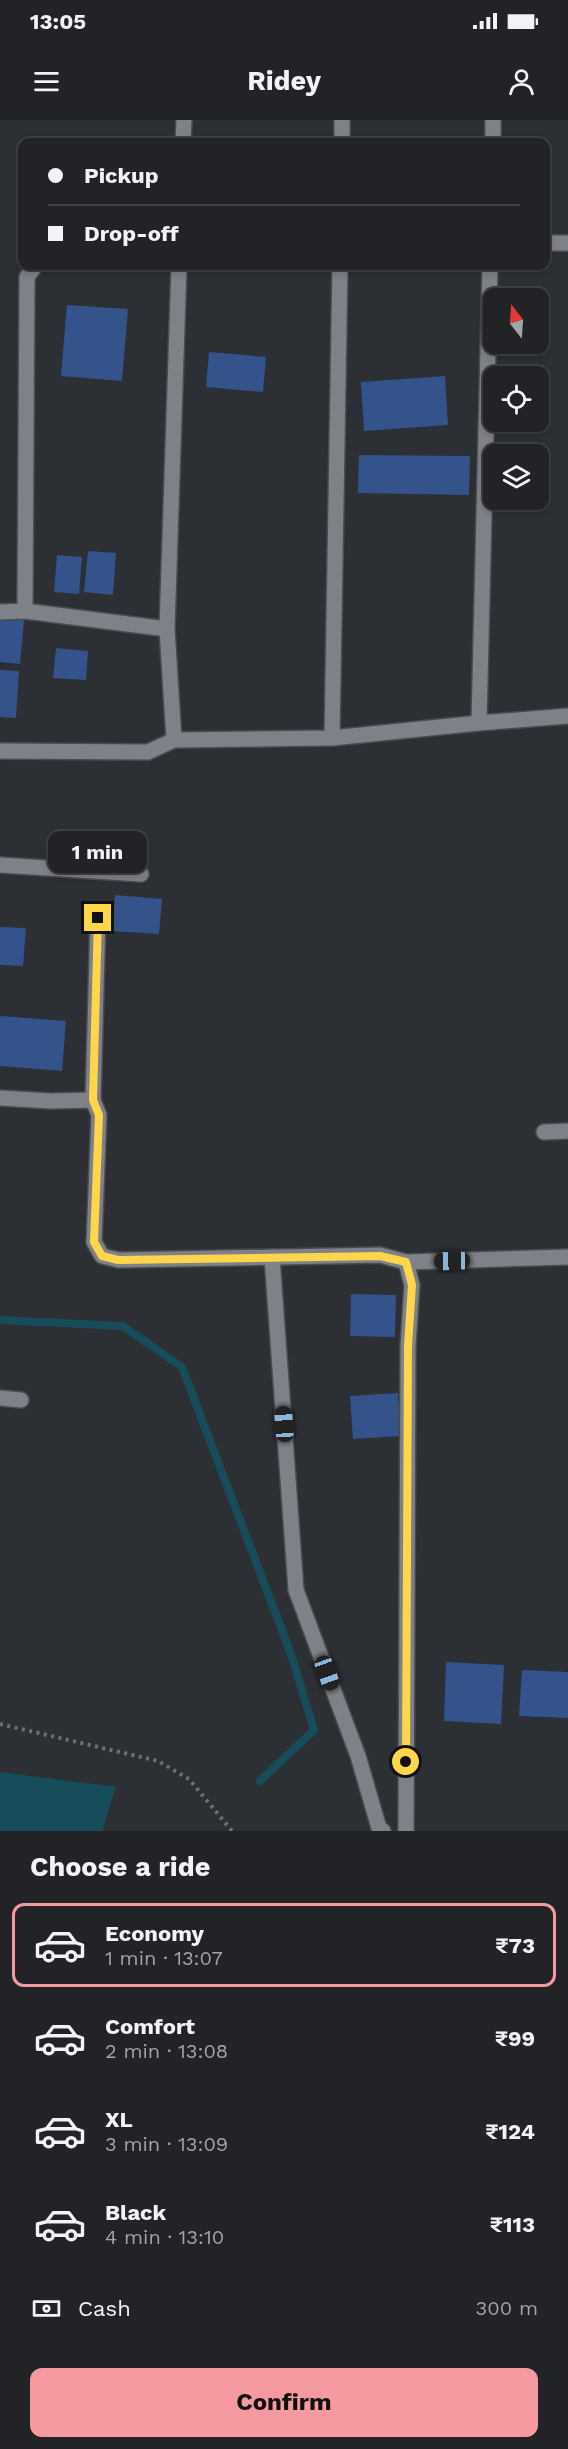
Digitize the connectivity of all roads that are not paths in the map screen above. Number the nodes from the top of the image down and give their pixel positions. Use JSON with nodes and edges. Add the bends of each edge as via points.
{"nodes":[{"id":1,"x":184,"y":120,"type":"edge"},
{"id":2,"x":342,"y":120,"type":"edge"},
{"id":3,"x":493,"y":120,"type":"edge"},
{"id":4,"x":183,"y":138,"type":"edge"},
{"id":5,"x":342,"y":138,"type":"edge"},
{"id":6,"x":493,"y":138,"type":"edge"},
{"id":7,"x":550,"y":243,"type":"edge"},
{"id":8,"x":568,"y":243,"type":"edge"},
{"id":9,"x":32,"y":270,"type":"edge"},
{"id":10,"x":179,"y":270,"type":"edge"},
{"id":11,"x":340,"y":270,"type":"edge"},
{"id":12,"x":490,"y":270,"type":"edge"},
{"id":13,"x":25,"y":611,"type":"junction"},
{"id":14,"x":0,"y":612,"type":"edge"},
{"id":15,"x":167,"y":629,"type":"junction"},
{"id":16,"x":568,"y":716,"type":"edge"},
{"id":17,"x":479,"y":723,"type":"junction"},
{"id":18,"x":332,"y":738,"type":"junction"},
{"id":19,"x":174,"y":740,"type":"junction"},
{"id":20,"x":0,"y":751,"type":"edge"},
{"id":21,"x":0,"y":865,"type":"edge"},
{"id":22,"x":141,"y":874,"type":"dead end"},
{"id":23,"x":98,"y":918,"type":"dead end"},
{"id":24,"x":0,"y":1098,"type":"edge"},
{"id":25,"x":93,"y":1100,"type":"junction"},
{"id":26,"x":568,"y":1131,"type":"edge"},
{"id":27,"x":544,"y":1132,"type":"dead end"},
{"id":28,"x":272,"y":1257,"type":"junction"},
{"id":29,"x":568,"y":1257,"type":"edge"},
{"id":30,"x":406,"y":1262,"type":"junction"},
{"id":31,"x":0,"y":1398,"type":"edge"},
{"id":32,"x":21,"y":1400,"type":"dead end"},
{"id":33,"x":383,"y":1831,"type":"edge"},
{"id":34,"x":406,"y":1831,"type":"edge"}],
"edges":[{"from":1,"to":4,"type":"street"},
{"from":2,"to":5,"type":"street"},
{"from":3,"to":6,"type":"street"},
{"from":7,"to":8,"type":"street"},
{"from":9,"to":13,"type":"street","via":[[27,277]]},
{"from":10,"to":15,"type":"street"},
{"from":11,"to":18,"type":"street"},
{"from":12,"to":17,"type":"street"},
{"from":13,"to":14,"type":"street"},
{"from":13,"to":15,"type":"street"},
{"from":15,"to":19,"type":"street"},
{"from":16,"to":17,"type":"street"},
{"from":17,"to":18,"type":"street"},
{"from":18,"to":19,"type":"street"},
{"from":19,"to":20,"type":"street","via":[[148,752]]},
{"from":21,"to":22,"type":"street"},
{"from":23,"to":25,"type":"street"},
{"from":24,"to":25,"type":"street"},
{"from":25,"to":28,"type":"street","via":[[99,1115],[94,1242],[102,1256],[118,1260]]},
{"from":26,"to":27,"type":"street"},
{"from":28,"to":30,"type":"street","via":[[380,1256]]},
{"from":28,"to":33,"type":"street","via":[[296,1590]]},
{"from":29,"to":30,"type":"street"},
{"from":30,"to":34,"type":"street","via":[[412,1285],[408,1346]]},
{"from":31,"to":32,"type":"street"}]}
